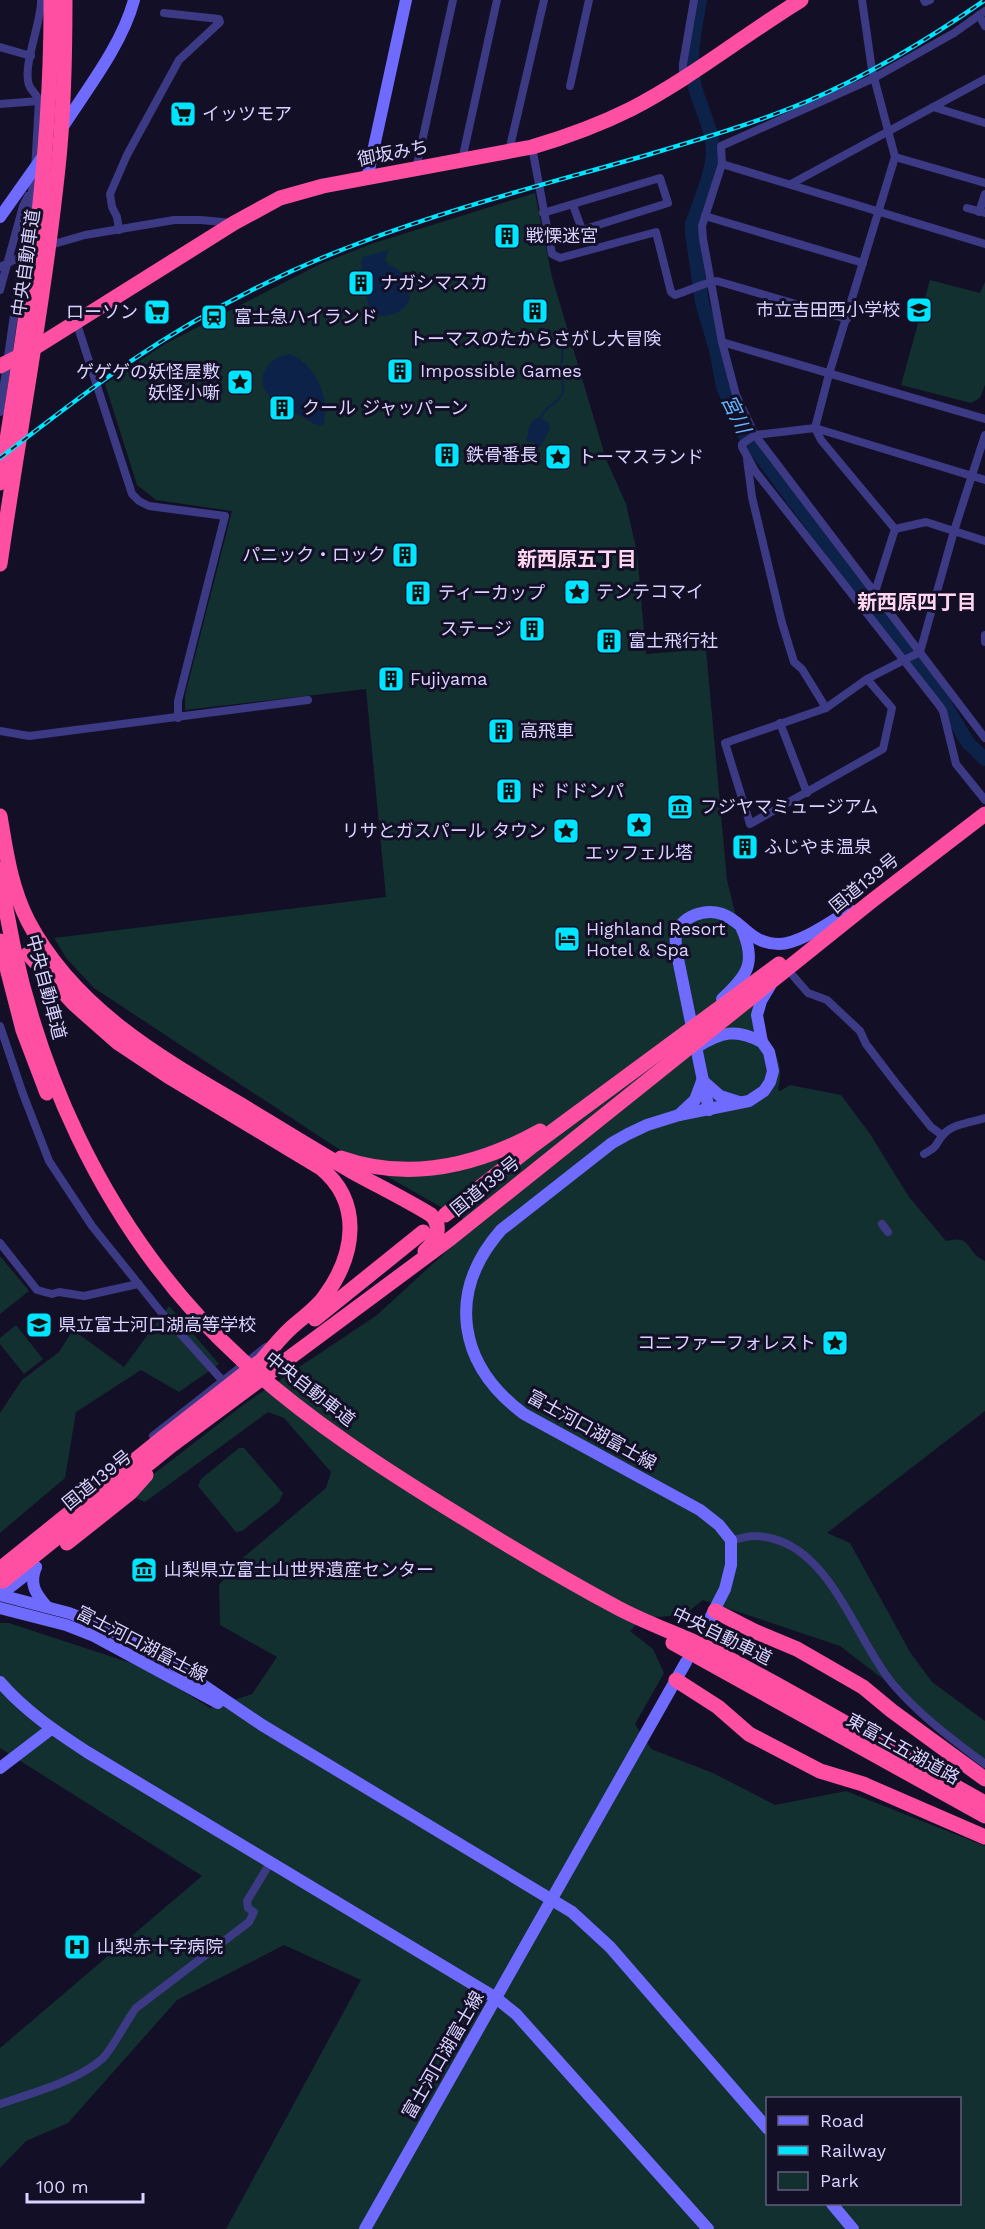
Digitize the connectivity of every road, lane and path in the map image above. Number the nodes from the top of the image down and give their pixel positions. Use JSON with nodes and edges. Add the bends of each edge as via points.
{"nodes":[{"id":1,"x":41,"y":0,"type":"edge"},
{"id":2,"x":51,"y":0,"type":"edge"},
{"id":3,"x":65,"y":0,"type":"edge"},
{"id":4,"x":134,"y":0,"type":"edge"},
{"id":5,"x":406,"y":0,"type":"edge"},
{"id":6,"x":453,"y":0,"type":"edge"},
{"id":7,"x":497,"y":0,"type":"edge"},
{"id":8,"x":544,"y":0,"type":"edge"},
{"id":9,"x":589,"y":0,"type":"edge"},
{"id":10,"x":694,"y":0,"type":"edge"},
{"id":11,"x":801,"y":0,"type":"edge"},
{"id":12,"x":862,"y":0,"type":"edge"},
{"id":13,"x":924,"y":0,"type":"edge"},
{"id":14,"x":930,"y":0,"type":"edge"},
{"id":15,"x":164,"y":13,"type":"dead end"},
{"id":16,"x":982,"y":13,"type":"edge"},
{"id":17,"x":985,"y":26,"type":"edge"},
{"id":18,"x":0,"y":47,"type":"edge"},
{"id":19,"x":31,"y":56,"type":"junction"},
{"id":20,"x":691,"y":73,"type":"junction"},
{"id":21,"x":874,"y":78,"type":"junction"},
{"id":22,"x":985,"y":79,"type":"edge"},
{"id":23,"x":570,"y":86,"type":"dead end"},
{"id":24,"x":51,"y":95,"type":"junction"},
{"id":25,"x":0,"y":104,"type":"edge"},
{"id":26,"x":933,"y":107,"type":"junction"},
{"id":27,"x":985,"y":123,"type":"edge"},
{"id":28,"x":887,"y":131,"type":"junction"},
{"id":29,"x":532,"y":147,"type":"junction"},
{"id":30,"x":509,"y":151,"type":"junction"},
{"id":31,"x":895,"y":156,"type":"junction"},
{"id":32,"x":462,"y":160,"type":"junction"},
{"id":33,"x":722,"y":164,"type":"junction"},
{"id":34,"x":416,"y":169,"type":"junction"},
{"id":35,"x":34,"y":170,"type":"junction"},
{"id":36,"x":367,"y":179,"type":"junction"},
{"id":37,"x":985,"y":183,"type":"edge"},
{"id":38,"x":791,"y":184,"type":"junction"},
{"id":39,"x":32,"y":188,"type":"junction"},
{"id":40,"x":985,"y":194,"type":"edge"},
{"id":41,"x":573,"y":205,"type":"junction"},
{"id":42,"x":967,"y":208,"type":"dead end"},
{"id":43,"x":2,"y":212,"type":"edge"},
{"id":44,"x":982,"y":212,"type":"edge"},
{"id":45,"x":543,"y":213,"type":"junction"},
{"id":46,"x":879,"y":213,"type":"junction"},
{"id":47,"x":705,"y":216,"type":"junction"},
{"id":48,"x":234,"y":223,"type":"junction"},
{"id":49,"x":119,"y":230,"type":"junction"},
{"id":50,"x":985,"y":244,"type":"edge"},
{"id":51,"x":23,"y":255,"type":"junction"},
{"id":52,"x":863,"y":263,"type":"junction"},
{"id":53,"x":4,"y":265,"type":"edge"},
{"id":54,"x":710,"y":282,"type":"junction"},
{"id":55,"x":0,"y":290,"type":"edge"},
{"id":56,"x":847,"y":319,"type":"junction"},
{"id":57,"x":76,"y":321,"type":"junction"},
{"id":58,"x":722,"y":342,"type":"junction"},
{"id":59,"x":4,"y":365,"type":"edge"},
{"id":60,"x":829,"y":374,"type":"junction"},
{"id":61,"x":0,"y":412,"type":"edge"},
{"id":62,"x":985,"y":419,"type":"edge"},
{"id":63,"x":815,"y":428,"type":"junction"},
{"id":64,"x":985,"y":435,"type":"edge"},
{"id":65,"x":754,"y":436,"type":"junction"},
{"id":66,"x":746,"y":456,"type":"junction"},
{"id":67,"x":973,"y":476,"type":"junction"},
{"id":68,"x":1,"y":477,"type":"edge"},
{"id":69,"x":985,"y":480,"type":"edge"},
{"id":70,"x":895,"y":529,"type":"junction"},
{"id":71,"x":954,"y":531,"type":"junction"},
{"id":72,"x":985,"y":541,"type":"edge"},
{"id":73,"x":0,"y":564,"type":"edge"},
{"id":74,"x":875,"y":592,"type":"junction"},
{"id":75,"x":985,"y":634,"type":"edge"},
{"id":76,"x":985,"y":642,"type":"edge"},
{"id":77,"x":918,"y":653,"type":"junction"},
{"id":78,"x":906,"y":660,"type":"junction"},
{"id":79,"x":867,"y":679,"type":"junction"},
{"id":80,"x":308,"y":700,"type":"dead end"},
{"id":81,"x":826,"y":708,"type":"junction"},
{"id":82,"x":178,"y":718,"type":"junction"},
{"id":83,"x":780,"y":723,"type":"junction"},
{"id":84,"x":0,"y":731,"type":"edge"},
{"id":85,"x":983,"y":731,"type":"edge"},
{"id":86,"x":807,"y":793,"type":"junction"},
{"id":87,"x":985,"y":801,"type":"edge"},
{"id":88,"x":985,"y":814,"type":"edge"},
{"id":89,"x":0,"y":816,"type":"edge"},
{"id":90,"x":0,"y":869,"type":"edge"},
{"id":91,"x":850,"y":910,"type":"junction"},
{"id":92,"x":742,"y":929,"type":"junction"},
{"id":93,"x":0,"y":942,"type":"edge"},
{"id":94,"x":28,"y":954,"type":"dead end"},
{"id":95,"x":785,"y":972,"type":"junction"},
{"id":96,"x":0,"y":1026,"type":"edge"},
{"id":97,"x":762,"y":1042,"type":"junction"},
{"id":98,"x":655,"y":1075,"type":"junction"},
{"id":99,"x":702,"y":1080,"type":"junction"},
{"id":100,"x":604,"y":1093,"type":"junction"},
{"id":101,"x":743,"y":1103,"type":"junction"},
{"id":102,"x":709,"y":1110,"type":"junction"},
{"id":103,"x":679,"y":1116,"type":"junction"},
{"id":104,"x":985,"y":1118,"type":"edge"},
{"id":105,"x":942,"y":1135,"type":"junction"},
{"id":106,"x":309,"y":1153,"type":"junction"},
{"id":107,"x":924,"y":1154,"type":"dead end"},
{"id":108,"x":526,"y":1178,"type":"junction"},
{"id":109,"x":441,"y":1219,"type":"junction"},
{"id":110,"x":882,"y":1224,"type":"dead end"},
{"id":111,"x":423,"y":1232,"type":"dead end"},
{"id":112,"x":888,"y":1232,"type":"dead end"},
{"id":113,"x":0,"y":1243,"type":"edge"},
{"id":114,"x":138,"y":1284,"type":"junction"},
{"id":115,"x":375,"y":1296,"type":"junction"},
{"id":116,"x":290,"y":1329,"type":"junction"},
{"id":117,"x":239,"y":1361,"type":"junction"},
{"id":118,"x":260,"y":1362,"type":"junction"},
{"id":119,"x":222,"y":1380,"type":"junction"},
{"id":120,"x":266,"y":1385,"type":"junction"},
{"id":121,"x":169,"y":1440,"type":"junction"},
{"id":122,"x":123,"y":1460,"type":"junction"},
{"id":123,"x":731,"y":1540,"type":"junction"},
{"id":124,"x":0,"y":1556,"type":"edge"},
{"id":125,"x":36,"y":1567,"type":"junction"},
{"id":126,"x":1,"y":1585,"type":"edge"},
{"id":127,"x":46,"y":1607,"type":"junction"},
{"id":128,"x":0,"y":1608,"type":"edge"},
{"id":129,"x":715,"y":1611,"type":"junction"},
{"id":130,"x":704,"y":1630,"type":"dead end"},
{"id":131,"x":686,"y":1662,"type":"dead end"},
{"id":132,"x":676,"y":1680,"type":"junction"},
{"id":133,"x":0,"y":1682,"type":"edge"},
{"id":134,"x":810,"y":1702,"type":"joint"},
{"id":135,"x":802,"y":1715,"type":"joint"},
{"id":136,"x":262,"y":1725,"type":"junction"},
{"id":137,"x":51,"y":1729,"type":"junction"},
{"id":138,"x":985,"y":1764,"type":"edge"},
{"id":139,"x":0,"y":1768,"type":"edge"},
{"id":140,"x":985,"y":1779,"type":"edge"},
{"id":141,"x":985,"y":1803,"type":"edge"},
{"id":142,"x":985,"y":1816,"type":"edge"},
{"id":143,"x":985,"y":1837,"type":"edge"},
{"id":144,"x":270,"y":1863,"type":"junction"},
{"id":145,"x":552,"y":1899,"type":"junction"},
{"id":146,"x":496,"y":1998,"type":"junction"},
{"id":147,"x":0,"y":2104,"type":"edge"},
{"id":148,"x":766,"y":2127,"type":"edge"},
{"id":149,"x":833,"y":2205,"type":"edge"},
{"id":150,"x":364,"y":2229,"type":"edge"},
{"id":151,"x":708,"y":2229,"type":"edge"},
{"id":152,"x":854,"y":2229,"type":"edge"}],
"edges":[{"from":1,"to":19,"type":"street"},
{"from":2,"to":24,"type":"highway","name":"中央自動車道"},
{"from":3,"to":24,"type":"highway","name":"中央自動車道"},
{"from":4,"to":35,"type":"main road","via":[[119,38]]},
{"from":5,"to":36,"type":"main road"},
{"from":6,"to":34,"type":"street"},
{"from":7,"to":32,"type":"street"},
{"from":8,"to":30,"type":"street"},
{"from":9,"to":23,"type":"street"},
{"from":10,"to":20,"type":"street","via":[[683,64]]},
{"from":11,"to":20,"type":"highway","name":"御坂みち"},
{"from":12,"to":21,"type":"street"},
{"from":13,"to":14,"type":"street"},
{"from":15,"to":49,"type":"street","via":[[220,22],[179,60],[127,155],[110,194]]},
{"from":16,"to":17,"type":"street"},
{"from":16,"to":21,"type":"street"},
{"from":18,"to":19,"type":"street"},
{"from":19,"to":24,"type":"street","via":[[28,85],[38,95]]},
{"from":20,"to":29,"type":"highway","name":"御坂みち","via":[[599,124]]},
{"from":21,"to":28,"type":"street"},
{"from":21,"to":33,"type":"street","via":[[722,146]]},
{"from":22,"to":26,"type":"street"},
{"from":24,"to":25,"type":"street"},
{"from":24,"to":35,"type":"street"},
{"from":24,"to":68,"type":"highway","name":"中央自動車道","via":[[36,245]]},
{"from":24,"to":73,"type":"highway","name":"中央自動車道","via":[[58,167]]},
{"from":26,"to":27,"type":"street"},
{"from":26,"to":28,"type":"street"},
{"from":28,"to":31,"type":"street"},
{"from":28,"to":38,"type":"street"},
{"from":29,"to":30,"type":"highway","name":"御坂みち"},
{"from":29,"to":45,"type":"street"},
{"from":30,"to":32,"type":"highway","name":"御坂みち"},
{"from":31,"to":37,"type":"street"},
{"from":31,"to":46,"type":"street"},
{"from":32,"to":34,"type":"highway","name":"御坂みち"},
{"from":33,"to":38,"type":"street"},
{"from":33,"to":47,"type":"street"},
{"from":34,"to":36,"type":"highway","name":"御坂みち"},
{"from":35,"to":39,"type":"street"},
{"from":35,"to":43,"type":"main road"},
{"from":36,"to":48,"type":"highway","name":"御坂みち","via":[[279,198]]},
{"from":38,"to":46,"type":"street"},
{"from":39,"to":51,"type":"street"},
{"from":39,"to":53,"type":"street"},
{"from":40,"to":44,"type":"street"},
{"from":41,"to":41,"type":"street","via":[[660,178],[668,203],[582,230]]},
{"from":41,"to":45,"type":"street"},
{"from":42,"to":44,"type":"street"},
{"from":45,"to":54,"type":"street","via":[[552,254],[560,258],[656,232],[671,292],[675,295],[695,290]]},
{"from":46,"to":50,"type":"street"},
{"from":46,"to":52,"type":"street"},
{"from":47,"to":52,"type":"street"},
{"from":47,"to":54,"type":"street","via":[[702,239]]},
{"from":48,"to":49,"type":"street","via":[[174,220]]},
{"from":48,"to":57,"type":"highway","name":"御坂みち"},
{"from":49,"to":51,"type":"street","via":[[59,241]]},
{"from":51,"to":53,"type":"street"},
{"from":51,"to":59,"type":"street"},
{"from":52,"to":56,"type":"street"},
{"from":53,"to":55,"type":"street"},
{"from":54,"to":56,"type":"street"},
{"from":54,"to":58,"type":"street"},
{"from":56,"to":60,"type":"street"},
{"from":57,"to":59,"type":"highway","name":"御坂みち"},
{"from":57,"to":82,"type":"street","via":[[132,494],[148,506],[225,516],[178,701]]},
{"from":58,"to":60,"type":"street"},
{"from":58,"to":65,"type":"street","via":[[736,395]]},
{"from":59,"to":61,"type":"street"},
{"from":60,"to":62,"type":"street"},
{"from":60,"to":63,"type":"street"},
{"from":63,"to":65,"type":"street"},
{"from":63,"to":67,"type":"street"},
{"from":63,"to":70,"type":"street"},
{"from":64,"to":67,"type":"street"},
{"from":65,"to":66,"type":"street","via":[[742,444]]},
{"from":65,"to":74,"type":"street"},
{"from":66,"to":78,"type":"street"},
{"from":66,"to":81,"type":"street","via":[[752,497],[794,662]]},
{"from":67,"to":69,"type":"street"},
{"from":67,"to":71,"type":"street"},
{"from":70,"to":71,"type":"street","via":[[926,522]]},
{"from":70,"to":74,"type":"street"},
{"from":71,"to":72,"type":"street"},
{"from":71,"to":77,"type":"street"},
{"from":74,"to":77,"type":"street"},
{"from":75,"to":76,"type":"street"},
{"from":77,"to":78,"type":"street"},
{"from":77,"to":85,"type":"street"},
{"from":78,"to":79,"type":"street"},
{"from":78,"to":87,"type":"street","via":[[943,711],[956,764]]},
{"from":79,"to":81,"type":"street"},
{"from":79,"to":86,"type":"street","via":[[892,708],[883,749]]},
{"from":80,"to":82,"type":"street"},
{"from":81,"to":83,"type":"street"},
{"from":82,"to":84,"type":"street","via":[[29,736]]},
{"from":83,"to":86,"type":"street"},
{"from":83,"to":86,"type":"street","via":[[725,743],[750,824]]},
{"from":87,"to":91,"type":"highway","name":"国道139号"},
{"from":88,"to":95,"type":"highway","name":"国道139号"},
{"from":89,"to":106,"type":"highway","via":[[11,877],[23,911],[40,942],[82,993],[150,1050]]},
{"from":90,"to":117,"type":"highway","name":"中央自動車道","via":[[18,965],[47,1063],[74,1131],[141,1245]]},
{"from":91,"to":92,"type":"main road","via":[[779,944],[768,943]]},
{"from":91,"to":100,"type":"highway","name":"国道139号"},
{"from":92,"to":99,"type":"main road","via":[[714,912],[693,916],[682,923],[677,933],[685,999]]},
{"from":92,"to":100,"type":"main road","via":[[749,963],[738,984]]},
{"from":93,"to":117,"type":"highway","name":"中央自動車道","via":[[36,1065],[79,1158],[154,1271]]},
{"from":94,"to":106,"type":"highway","via":[[74,1004],[117,1042],[151,1066]]},
{"from":95,"to":97,"type":"main road","name":"富士河口湖富士線","via":[[768,988],[758,1009]]},
{"from":95,"to":98,"type":"highway","name":"国道139号"},
{"from":95,"to":105,"type":"street","via":[[808,993],[827,1000],[860,1031],[931,1127]]},
{"from":96,"to":114,"type":"street","via":[[49,1161],[92,1226]]},
{"from":97,"to":98,"type":"main road","via":[[741,1033],[722,1034]]},
{"from":97,"to":101,"type":"main road","name":"富士河口湖富士線","via":[[772,1060],[770,1082],[756,1098]]},
{"from":98,"to":108,"type":"highway","name":"国道139号"},
{"from":99,"to":101,"type":"main road","via":[[720,1096]]},
{"from":99,"to":102,"type":"main road"},
{"from":99,"to":103,"type":"main road","via":[[695,1100]]},
{"from":100,"to":106,"type":"highway","via":[[510,1147],[447,1167],[383,1168]]},
{"from":100,"to":109,"type":"highway","name":"国道139号"},
{"from":101,"to":102,"type":"main road","name":"富士河口湖富士線"},
{"from":102,"to":103,"type":"main road","name":"富士河口湖富士線"},
{"from":103,"to":123,"type":"main road","name":"富士河口湖富士線","via":[[647,1125],[612,1143],[501,1230],[474,1269],[467,1301],[468,1334],[472,1351],[499,1395],[534,1420],[699,1510]]},
{"from":104,"to":105,"type":"street"},
{"from":105,"to":107,"type":"street","via":[[936,1148]]},
{"from":106,"to":109,"type":"highway"},
{"from":106,"to":116,"type":"highway","via":[[340,1188],[348,1208],[350,1232],[348,1250],[337,1277],[311,1312]]},
{"from":108,"to":109,"type":"highway","via":[[468,1217],[452,1222]]},
{"from":108,"to":115,"type":"highway","name":"国道139号"},
{"from":109,"to":115,"type":"highway","via":[[431,1246]]},
{"from":110,"to":112,"type":"street"},
{"from":111,"to":118,"type":"highway","name":"国道139号"},
{"from":113,"to":114,"type":"street","via":[[37,1290],[84,1296]]},
{"from":114,"to":119,"type":"street"},
{"from":115,"to":121,"type":"highway","name":"国道139号"},
{"from":116,"to":118,"type":"highway"},
{"from":116,"to":119,"type":"street"},
{"from":117,"to":120,"type":"highway","name":"中央自動車道"},
{"from":118,"to":121,"type":"highway","name":"国道139号"},
{"from":119,"to":122,"type":"street"},
{"from":120,"to":134,"type":"highway","name":"中央自動車道","via":[[390,1473],[526,1556],[619,1608]]},
{"from":120,"to":135,"type":"highway","name":"中央自動車道","via":[[330,1439],[387,1478],[523,1560]]},
{"from":121,"to":122,"type":"highway"},
{"from":121,"to":125,"type":"highway","via":[[130,1493]]},
{"from":121,"to":126,"type":"highway","name":"国道139号"},
{"from":122,"to":124,"type":"highway"},
{"from":123,"to":129,"type":"main road","via":[[731,1566]]},
{"from":123,"to":138,"type":"street","via":[[754,1536],[784,1542],[814,1562],[891,1682],[939,1730]]},
{"from":125,"to":126,"type":"main road"},
{"from":125,"to":127,"type":"main road","via":[[32,1583]]},
{"from":126,"to":127,"type":"main road","name":"富士河口湖富士線"},
{"from":127,"to":136,"type":"main road","name":"富士河口湖富士線","via":[[114,1631],[176,1666]]},
{"from":128,"to":136,"type":"main road","name":"富士河口湖富士線","via":[[58,1622],[94,1636]]},
{"from":129,"to":130,"type":"main road"},
{"from":129,"to":140,"type":"highway","via":[[797,1649],[863,1687]]},
{"from":131,"to":132,"type":"main road","name":"富士河口湖富士線"},
{"from":132,"to":143,"type":"highway","via":[[718,1707],[749,1734],[820,1771],[863,1784]]},
{"from":132,"to":145,"type":"main road","name":"富士河口湖富士線"},
{"from":133,"to":137,"type":"main road"},
{"from":134,"to":141,"type":"highway","name":"東富士五湖道路"},
{"from":135,"to":142,"type":"highway","name":"東富士五湖道路"},
{"from":136,"to":145,"type":"main road","name":"富士河口湖富士線"},
{"from":137,"to":139,"type":"main road"},
{"from":137,"to":144,"type":"main road"},
{"from":144,"to":146,"type":"main road"},
{"from":144,"to":147,"type":"street","via":[[247,1901],[254,1912],[249,1922],[136,2008],[104,2058],[82,2073]]},
{"from":145,"to":146,"type":"main road","name":"富士河口湖富士線"},
{"from":145,"to":148,"type":"main road","name":"富士河口湖富士線","via":[[610,1947]]},
{"from":146,"to":150,"type":"main road","name":"富士河口湖富士線"},
{"from":146,"to":151,"type":"main road","via":[[516,2014]]},
{"from":149,"to":152,"type":"main road"}]}
